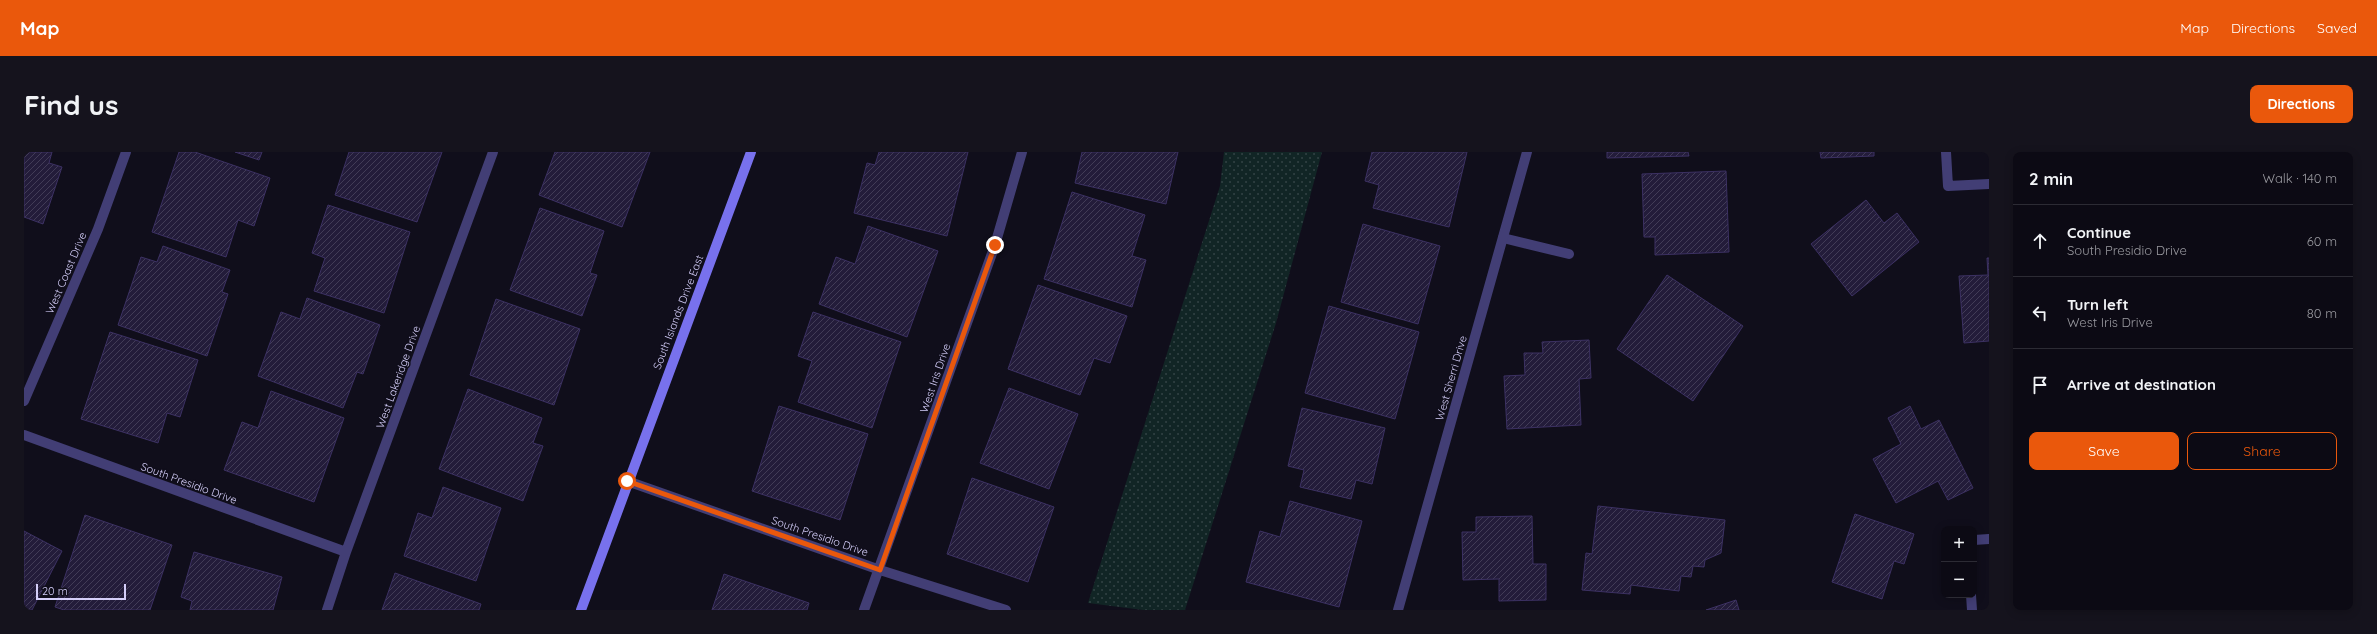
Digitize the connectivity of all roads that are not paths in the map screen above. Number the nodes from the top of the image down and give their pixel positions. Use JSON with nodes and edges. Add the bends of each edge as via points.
{"nodes":[{"id":1,"x":126,"y":152,"type":"edge"},
{"id":2,"x":493,"y":152,"type":"edge"},
{"id":3,"x":751,"y":152,"type":"edge"},
{"id":4,"x":1022,"y":152,"type":"edge"},
{"id":5,"x":1527,"y":152,"type":"edge"},
{"id":6,"x":1946,"y":152,"type":"edge"},
{"id":7,"x":1989,"y":184,"type":"edge"},
{"id":8,"x":1503,"y":238,"type":"junction"},
{"id":9,"x":1569,"y":254,"type":"dead end"},
{"id":10,"x":24,"y":401,"type":"edge"},
{"id":11,"x":24,"y":435,"type":"edge"},
{"id":12,"x":627,"y":481,"type":"junction"},
{"id":13,"x":1989,"y":539,"type":"edge"},
{"id":14,"x":1977,"y":540,"type":"edge"},
{"id":15,"x":346,"y":552,"type":"junction"},
{"id":16,"x":880,"y":570,"type":"junction"},
{"id":17,"x":1971,"y":598,"type":"edge"},
{"id":18,"x":327,"y":610,"type":"edge"},
{"id":19,"x":581,"y":610,"type":"edge"},
{"id":20,"x":864,"y":610,"type":"edge"},
{"id":21,"x":1006,"y":610,"type":"edge"},
{"id":22,"x":1398,"y":610,"type":"edge"},
{"id":23,"x":1972,"y":610,"type":"edge"}],
"edges":[{"from":1,"to":10,"type":"street","name":"West Coast Drive","via":[[98,229]]},
{"from":2,"to":15,"type":"street","name":"West Lakeridge Drive"},
{"from":3,"to":12,"type":"street","name":"South Islands Drive East"},
{"from":4,"to":16,"type":"street","name":"West Iris Drive","via":[[995,245]]},
{"from":5,"to":8,"type":"street","name":"West Sherri Drive"},
{"from":6,"to":7,"type":"street","via":[[1948,186]]},
{"from":8,"to":9,"type":"street"},
{"from":8,"to":22,"type":"street","name":"West Sherri Drive"},
{"from":11,"to":15,"type":"street","name":"South Presidio Drive"},
{"from":12,"to":16,"type":"street","name":"South Presidio Drive"},
{"from":12,"to":19,"type":"street","name":"South Islands Drive East"},
{"from":13,"to":14,"type":"street"},
{"from":15,"to":18,"type":"street","name":"West Lakeridge Drive"},
{"from":16,"to":20,"type":"street","name":"West Iris Drive"},
{"from":16,"to":21,"type":"street","name":"South Presidio Drive"},
{"from":17,"to":23,"type":"street"}]}
